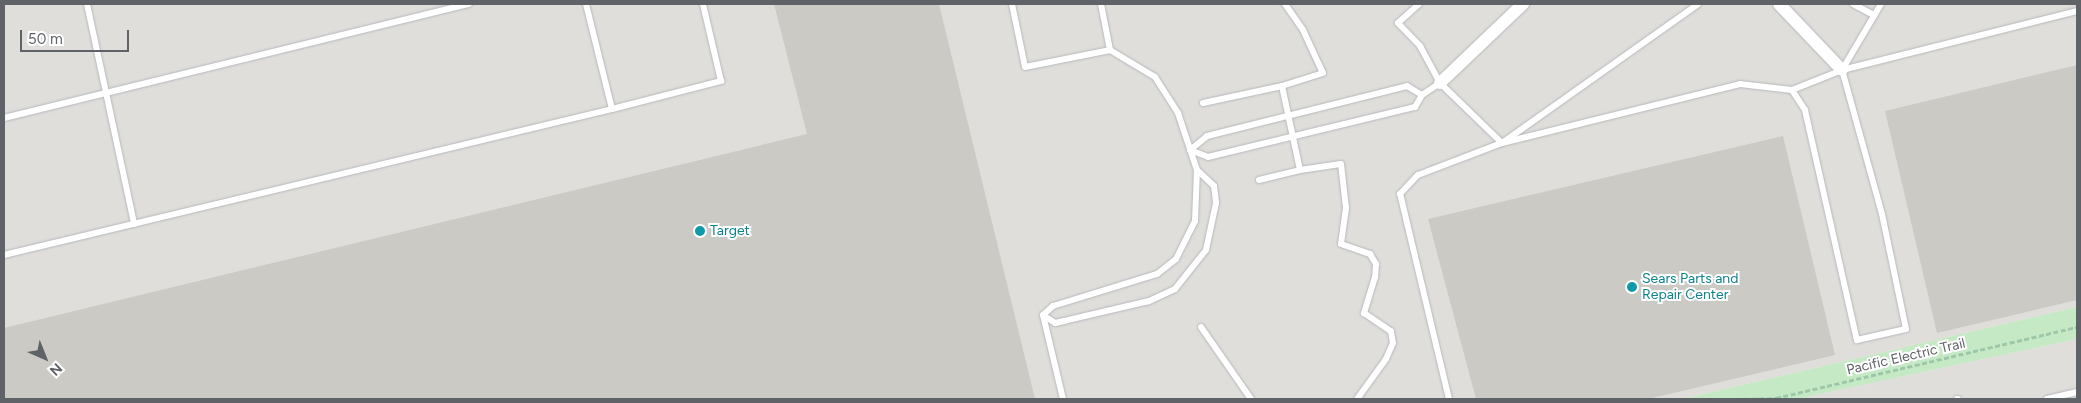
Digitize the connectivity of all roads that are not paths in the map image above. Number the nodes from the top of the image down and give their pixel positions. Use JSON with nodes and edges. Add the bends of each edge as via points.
{"nodes":[{"id":1,"x":87,"y":4,"type":"edge"},
{"id":2,"x":469,"y":4,"type":"edge"},
{"id":3,"x":586,"y":4,"type":"edge"},
{"id":4,"x":703,"y":4,"type":"edge"},
{"id":5,"x":1012,"y":4,"type":"edge"},
{"id":6,"x":1101,"y":4,"type":"edge"},
{"id":7,"x":1285,"y":4,"type":"edge"},
{"id":8,"x":1419,"y":4,"type":"edge"},
{"id":9,"x":1523,"y":4,"type":"edge"},
{"id":10,"x":1698,"y":4,"type":"edge"},
{"id":11,"x":1779,"y":4,"type":"edge"},
{"id":12,"x":1853,"y":4,"type":"edge"},
{"id":13,"x":1881,"y":4,"type":"edge"},
{"id":14,"x":2077,"y":11,"type":"edge"},
{"id":15,"x":1874,"y":15,"type":"junction"},
{"id":16,"x":1110,"y":50,"type":"junction"},
{"id":17,"x":1842,"y":70,"type":"junction"},
{"id":18,"x":1440,"y":83,"type":"junction"},
{"id":19,"x":1282,"y":86,"type":"junction"},
{"id":20,"x":1792,"y":90,"type":"junction"},
{"id":21,"x":106,"y":93,"type":"junction"},
{"id":22,"x":1422,"y":94,"type":"junction"},
{"id":23,"x":1203,"y":103,"type":"dead end"},
{"id":24,"x":612,"y":109,"type":"junction"},
{"id":25,"x":1288,"y":117,"type":"junction"},
{"id":26,"x":4,"y":118,"type":"edge"},
{"id":27,"x":1293,"y":138,"type":"junction"},
{"id":28,"x":1502,"y":143,"type":"junction"},
{"id":29,"x":1190,"y":150,"type":"junction"},
{"id":30,"x":1198,"y":170,"type":"junction"},
{"id":31,"x":1300,"y":170,"type":"junction"},
{"id":32,"x":1259,"y":180,"type":"dead end"},
{"id":33,"x":134,"y":224,"type":"junction"},
{"id":34,"x":4,"y":255,"type":"edge"},
{"id":35,"x":1043,"y":316,"type":"junction"},
{"id":36,"x":1201,"y":327,"type":"dead end"},
{"id":37,"x":2077,"y":392,"type":"edge"},
{"id":38,"x":1063,"y":399,"type":"edge"},
{"id":39,"x":1251,"y":399,"type":"edge"},
{"id":40,"x":1358,"y":399,"type":"edge"},
{"id":41,"x":1449,"y":399,"type":"edge"},
{"id":42,"x":2047,"y":399,"type":"edge"}],
"edges":[{"from":1,"to":21,"type":"lane"},
{"from":2,"to":21,"type":"lane"},
{"from":3,"to":24,"type":"lane"},
{"from":4,"to":24,"type":"lane","via":[[721,81]]},
{"from":5,"to":16,"type":"lane","via":[[1025,67]]},
{"from":6,"to":16,"type":"lane"},
{"from":7,"to":19,"type":"lane","via":[[1303,30],[1323,73]]},
{"from":8,"to":18,"type":"lane","via":[[1398,23],[1420,46]]},
{"from":9,"to":18,"type":"street"},
{"from":10,"to":28,"type":"lane"},
{"from":11,"to":17,"type":"street"},
{"from":12,"to":15,"type":"lane"},
{"from":13,"to":15,"type":"lane"},
{"from":14,"to":17,"type":"lane"},
{"from":15,"to":17,"type":"lane"},
{"from":16,"to":29,"type":"lane","via":[[1155,77],[1178,113]]},
{"from":17,"to":20,"type":"lane"},
{"from":17,"to":20,"type":"lane","via":[[1882,214],[1906,329],[1857,340],[1805,110]]},
{"from":18,"to":22,"type":"lane"},
{"from":18,"to":28,"type":"lane"},
{"from":19,"to":23,"type":"lane"},
{"from":19,"to":25,"type":"lane"},
{"from":20,"to":28,"type":"lane","via":[[1740,84]]},
{"from":21,"to":26,"type":"lane"},
{"from":21,"to":33,"type":"lane"},
{"from":22,"to":25,"type":"lane","via":[[1407,86]]},
{"from":22,"to":27,"type":"lane","via":[[1415,107]]},
{"from":24,"to":33,"type":"lane"},
{"from":25,"to":27,"type":"lane"},
{"from":25,"to":29,"type":"lane","via":[[1207,136]]},
{"from":27,"to":29,"type":"lane","via":[[1208,157]]},
{"from":27,"to":31,"type":"lane"},
{"from":28,"to":41,"type":"lane","via":[[1418,175],[1400,194]]},
{"from":29,"to":30,"type":"lane"},
{"from":30,"to":35,"type":"lane","via":[[1195,221],[1176,258],[1157,274],[1053,306]]},
{"from":30,"to":35,"type":"lane","via":[[1214,186],[1213,226],[1206,250],[1174,289],[1149,301],[1055,323]]},
{"from":31,"to":32,"type":"lane"},
{"from":31,"to":40,"type":"lane","via":[[1341,164],[1346,208],[1341,244],[1370,254],[1376,264],[1364,313],[1391,331],[1393,343],[1386,359]]},
{"from":33,"to":34,"type":"lane"},
{"from":35,"to":38,"type":"lane"},
{"from":36,"to":39,"type":"lane"},
{"from":37,"to":42,"type":"lane"}]}
